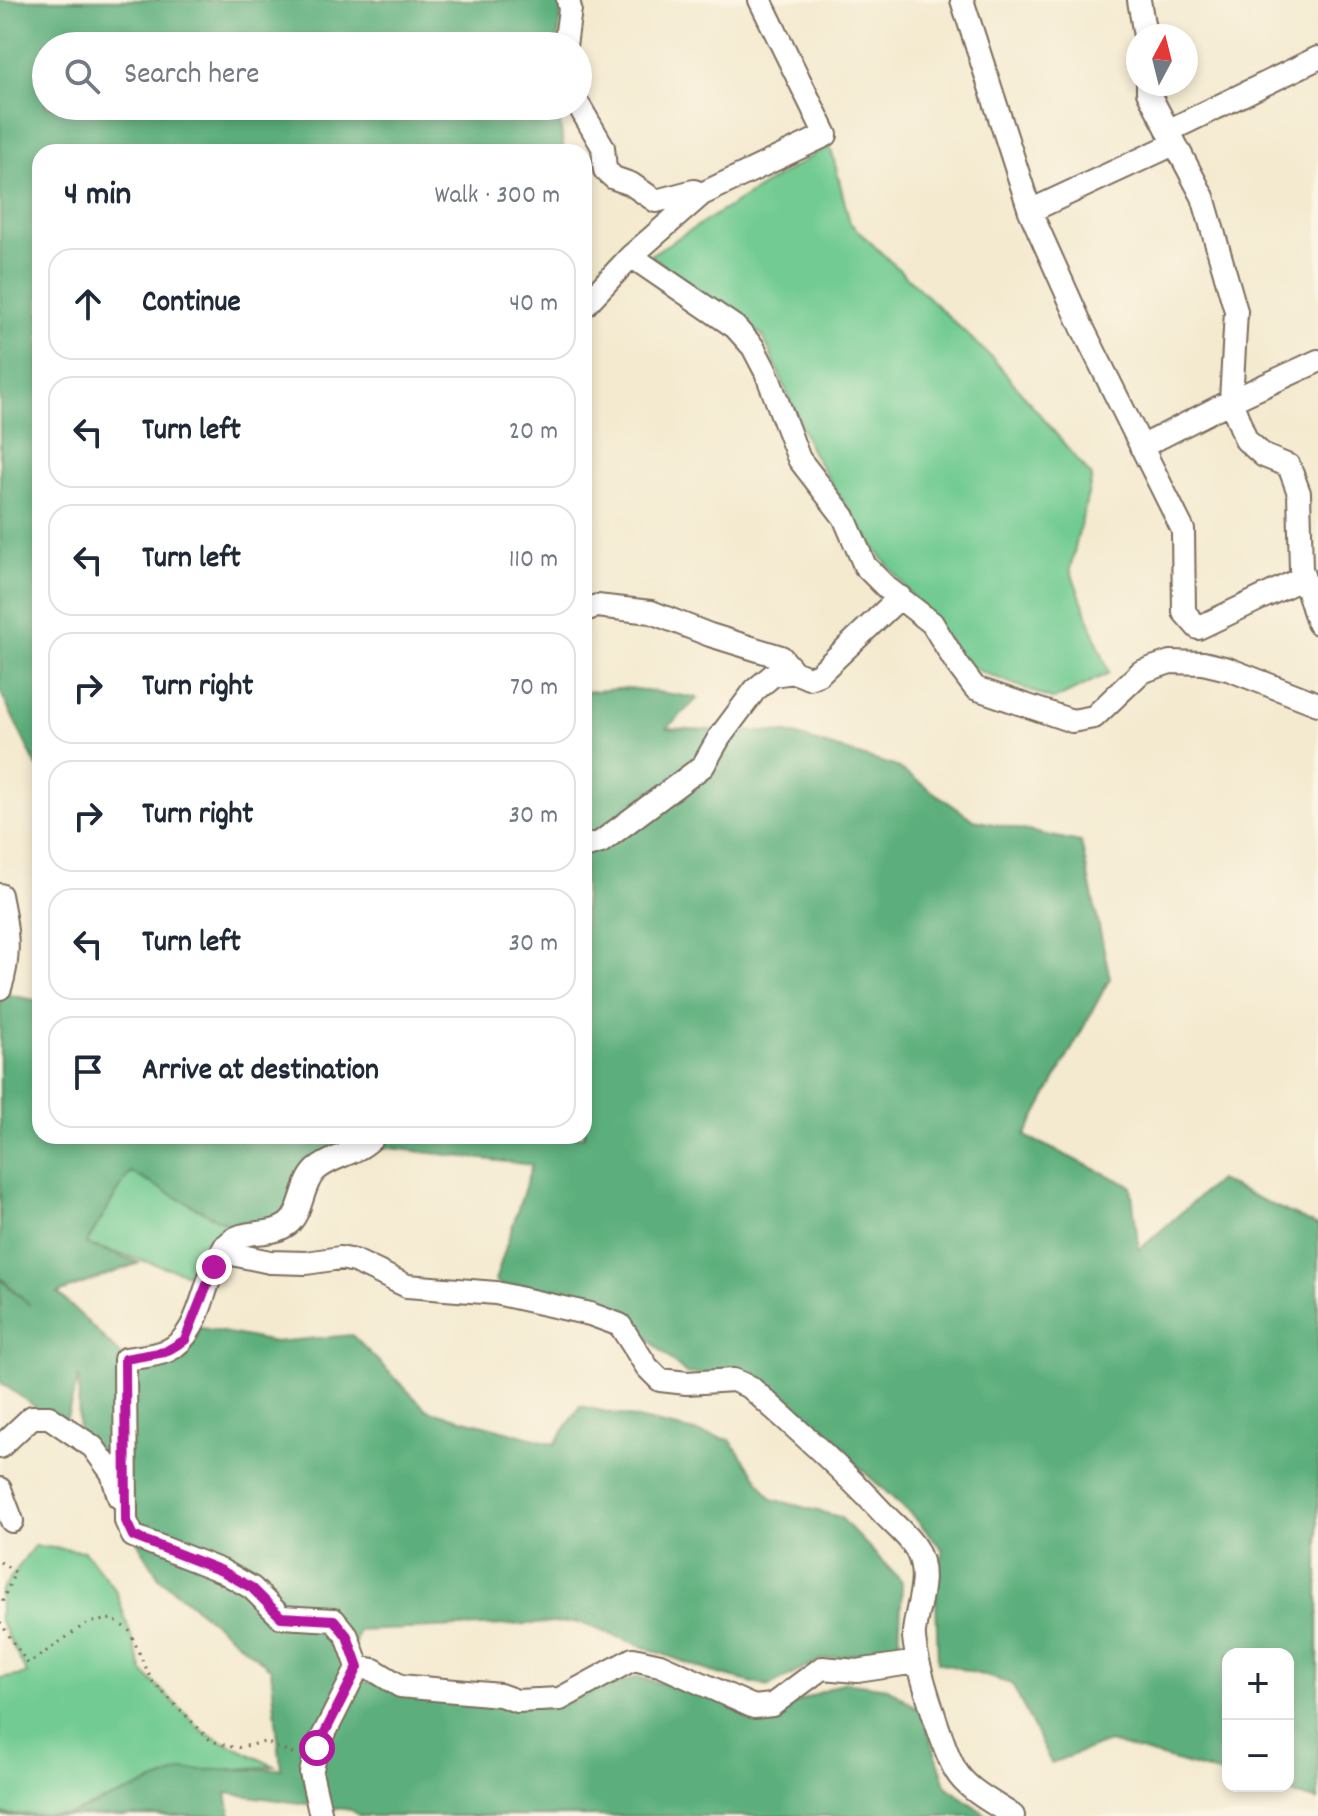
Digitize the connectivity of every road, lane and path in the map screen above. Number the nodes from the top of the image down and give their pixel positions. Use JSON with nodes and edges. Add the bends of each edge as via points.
{"nodes":[{"id":1,"x":568,"y":0,"type":"edge"},
{"id":2,"x":760,"y":0,"type":"edge"},
{"id":3,"x":962,"y":0,"type":"edge"},
{"id":4,"x":1139,"y":0,"type":"edge"},
{"id":5,"x":1143,"y":24,"type":"edge"},
{"id":6,"x":567,"y":32,"type":"edge"},
{"id":7,"x":1318,"y":58,"type":"edge"},
{"id":8,"x":1150,"y":96,"type":"edge"},
{"id":9,"x":587,"y":120,"type":"edge"},
{"id":10,"x":1171,"y":138,"type":"junction"},
{"id":11,"x":702,"y":194,"type":"junction"},
{"id":12,"x":1030,"y":211,"type":"junction"},
{"id":13,"x":631,"y":256,"type":"junction"},
{"id":14,"x":592,"y":297,"type":"edge"},
{"id":15,"x":1318,"y":361,"type":"edge"},
{"id":16,"x":1231,"y":401,"type":"junction"},
{"id":17,"x":1141,"y":447,"type":"junction"},
{"id":18,"x":1303,"y":578,"type":"junction"},
{"id":19,"x":900,"y":597,"type":"junction"},
{"id":20,"x":592,"y":608,"type":"edge"},
{"id":21,"x":1318,"y":623,"type":"edge"},
{"id":22,"x":794,"y":672,"type":"junction"},
{"id":23,"x":1318,"y":704,"type":"edge"},
{"id":24,"x":592,"y":845,"type":"edge"},
{"id":25,"x":0,"y":895,"type":"edge"},
{"id":26,"x":0,"y":988,"type":"edge"},
{"id":27,"x":367,"y":1144,"type":"edge"},
{"id":28,"x":225,"y":1246,"type":"junction"},
{"id":29,"x":0,"y":1447,"type":"edge"},
{"id":30,"x":0,"y":1489,"type":"edge"},
{"id":31,"x":12,"y":1521,"type":"dead end"},
{"id":32,"x":126,"y":1521,"type":"junction"},
{"id":33,"x":0,"y":1562,"type":"edge"},
{"id":34,"x":0,"y":1607,"type":"edge"},
{"id":35,"x":0,"y":1622,"type":"edge"},
{"id":36,"x":917,"y":1662,"type":"junction"},
{"id":37,"x":358,"y":1667,"type":"junction"},
{"id":38,"x":313,"y":1762,"type":"junction"},
{"id":39,"x":321,"y":1816,"type":"edge"},
{"id":40,"x":1013,"y":1816,"type":"edge"}],
"edges":[{"from":1,"to":6,"type":"street"},
{"from":2,"to":11,"type":"street","via":[[826,135]]},
{"from":3,"to":12,"type":"street"},
{"from":4,"to":5,"type":"street"},
{"from":7,"to":10,"type":"street"},
{"from":8,"to":10,"type":"street"},
{"from":9,"to":11,"type":"street","via":[[603,147],[605,170],[614,178],[656,201],[694,191]]},
{"from":10,"to":12,"type":"street"},
{"from":10,"to":16,"type":"street","via":[[1203,197],[1236,311]]},
{"from":11,"to":13,"type":"street"},
{"from":12,"to":17,"type":"street"},
{"from":13,"to":14,"type":"street"},
{"from":13,"to":19,"type":"street","via":[[735,327],[753,347],[799,459],[844,517],[865,566]]},
{"from":15,"to":16,"type":"street"},
{"from":16,"to":17,"type":"street"},
{"from":16,"to":18,"type":"street","via":[[1246,440],[1264,456],[1289,466],[1299,493]]},
{"from":17,"to":18,"type":"street","via":[[1183,530],[1184,612],[1198,628]]},
{"from":18,"to":21,"type":"street"},
{"from":19,"to":22,"type":"street","via":[[819,674],[809,678]]},
{"from":19,"to":23,"type":"street","via":[[932,623],[975,688],[1072,721],[1094,717],[1141,672],[1170,662],[1228,669]]},
{"from":20,"to":22,"type":"street","via":[[651,612],[781,657]]},
{"from":22,"to":24,"type":"street","via":[[773,675],[755,690],[703,766]]},
{"from":25,"to":26,"type":"street","via":[[8,929],[7,968]]},
{"from":27,"to":28,"type":"street","via":[[318,1168],[291,1221],[274,1233],[239,1235]]},
{"from":28,"to":32,"type":"street","via":[[185,1340],[165,1352],[125,1359]]},
{"from":28,"to":36,"type":"street","via":[[237,1255],[270,1262],[340,1258],[407,1286],[496,1293],[590,1314],[620,1325],[660,1380],[733,1380],[750,1387],[843,1470],[915,1547],[923,1579],[914,1635]]},
{"from":29,"to":32,"type":"street","via":[[32,1417],[49,1417],[93,1447],[112,1473]]},
{"from":30,"to":31,"type":"street"},
{"from":32,"to":37,"type":"street","via":[[133,1536],[252,1588],[281,1617],[334,1620],[347,1636]]},
{"from":33,"to":34,"type":"path","via":[[15,1572]]},
{"from":35,"to":38,"type":"path","via":[[28,1664],[87,1623],[112,1619],[129,1630],[152,1681],[211,1741],[236,1748],[265,1742]]},
{"from":36,"to":37,"type":"street","via":[[857,1671],[822,1668],[772,1705],[754,1707],[660,1665],[633,1659],[560,1699],[517,1701],[400,1686]]},
{"from":36,"to":40,"type":"street","via":[[955,1771]]},
{"from":37,"to":38,"type":"street"},
{"from":38,"to":39,"type":"street"}]}
